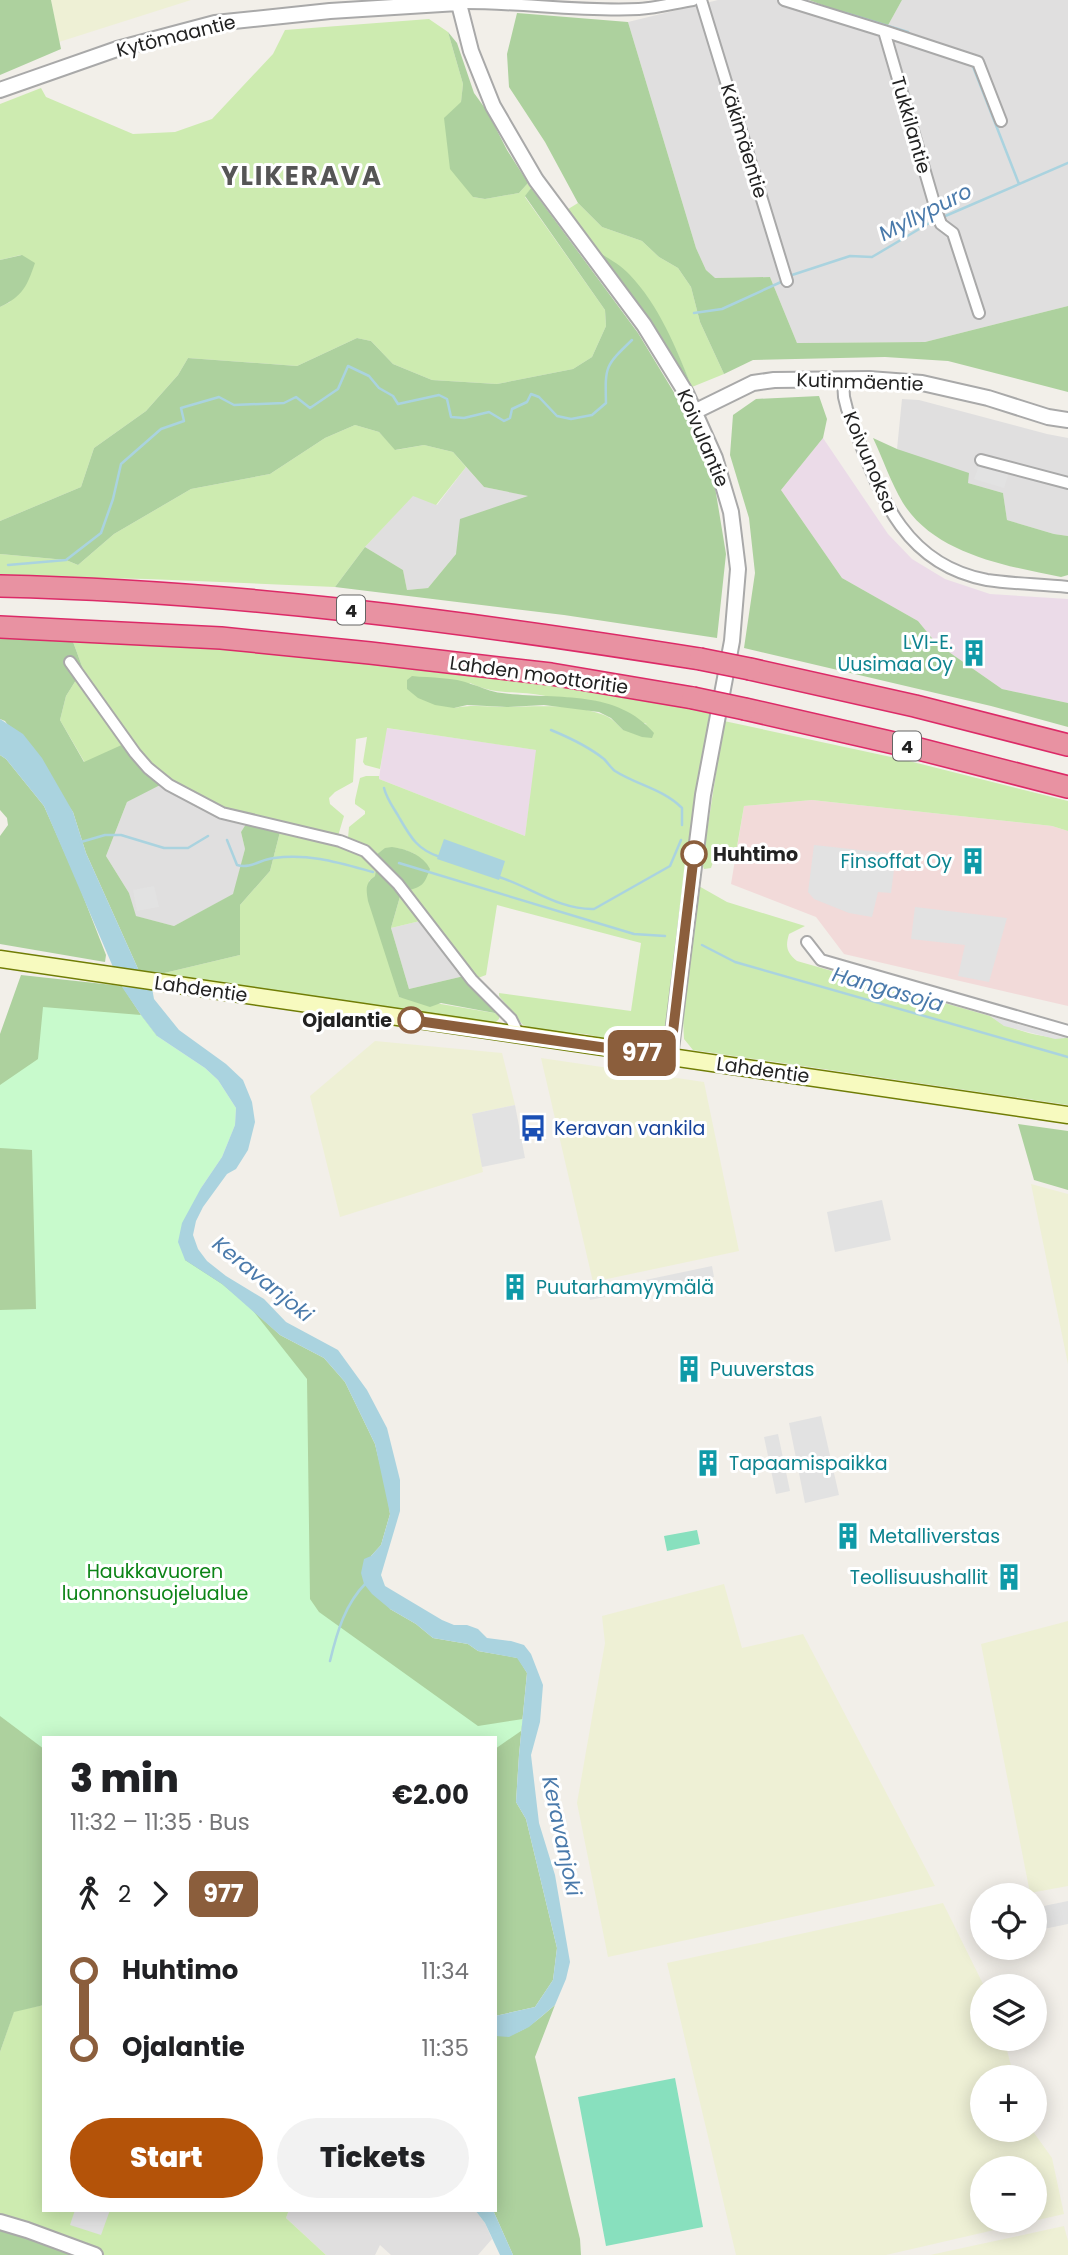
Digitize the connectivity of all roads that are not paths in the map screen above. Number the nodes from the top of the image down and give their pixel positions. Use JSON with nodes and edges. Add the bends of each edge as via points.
{"nodes":[{"id":1,"x":692,"y":0,"type":"edge"},
{"id":2,"x":701,"y":0,"type":"edge"},
{"id":3,"x":784,"y":0,"type":"edge"},
{"id":4,"x":458,"y":1,"type":"edge"},
{"id":5,"x":884,"y":31,"type":"junction"},
{"id":6,"x":0,"y":90,"type":"edge"},
{"id":7,"x":1001,"y":121,"type":"dead end"},
{"id":8,"x":787,"y":281,"type":"dead end"},
{"id":9,"x":979,"y":313,"type":"dead end"},
{"id":10,"x":844,"y":380,"type":"junction"},
{"id":11,"x":695,"y":411,"type":"junction"},
{"id":12,"x":1068,"y":420,"type":"edge"},
{"id":13,"x":981,"y":460,"type":"dead end"},
{"id":14,"x":1068,"y":483,"type":"edge"},
{"id":15,"x":0,"y":586,"type":"edge"},
{"id":16,"x":1068,"y":587,"type":"edge"},
{"id":17,"x":0,"y":626,"type":"edge"},
{"id":18,"x":70,"y":662,"type":"dead end"},
{"id":19,"x":1068,"y":745,"type":"edge"},
{"id":20,"x":1068,"y":787,"type":"edge"},
{"id":21,"x":807,"y":942,"type":"dead end"},
{"id":22,"x":0,"y":959,"type":"edge"},
{"id":23,"x":1068,"y":1031,"type":"edge"},
{"id":24,"x":519,"y":1035,"type":"junction"},
{"id":25,"x":670,"y":1057,"type":"junction"},
{"id":26,"x":1068,"y":1115,"type":"edge"},
{"id":27,"x":0,"y":2222,"type":"edge"},
{"id":28,"x":94,"y":2255,"type":"edge"}],
"edges":[{"from":1,"to":4,"type":"street","name":"Kytömaantie","via":[[620,10]]},
{"from":2,"to":8,"type":"street","name":"Käkimäentie"},
{"from":3,"to":5,"type":"street"},
{"from":4,"to":6,"type":"street","name":"Kytömaantie","via":[[215,23],[117,49]]},
{"from":4,"to":11,"type":"street","name":"Koivulantie","via":[[482,82],[519,152],[643,325]]},
{"from":5,"to":7,"type":"street","via":[[978,62]]},
{"from":5,"to":9,"type":"street","name":"Tukkilantie","via":[[939,218],[953,233]]},
{"from":10,"to":11,"type":"street","name":"Kutinmäentie","via":[[753,383]]},
{"from":10,"to":12,"type":"street","name":"Kutinmäentie","via":[[922,383]]},
{"from":10,"to":16,"type":"street","name":"Koivunoksa","via":[[847,409],[883,501],[922,549],[952,568],[986,579]]},
{"from":11,"to":25,"type":"street","name":"Koivulantie","via":[[723,481],[738,569],[732,641],[702,795]]},
{"from":13,"to":14,"type":"street"},
{"from":15,"to":19,"type":"highway","name":"Lahden moottoritie","number":"4","bridge":true,"via":[[376,612],[556,636],[750,668]]},
{"from":17,"to":20,"type":"highway","name":"Lahden moottoritie","number":"4","bridge":true,"via":[[221,638],[551,674],[745,709]]},
{"from":18,"to":24,"type":"street","via":[[135,753],[169,785],[222,813],[365,851],[398,884],[472,980],[511,1019]]},
{"from":21,"to":23,"type":"street","via":[[821,960]]},
{"from":22,"to":24,"type":"main road","name":"Lahdentie"},
{"from":24,"to":25,"type":"main road","name":"Lahdentie"},
{"from":25,"to":26,"type":"main road","name":"Lahdentie"},
{"from":27,"to":28,"type":"street"}]}
